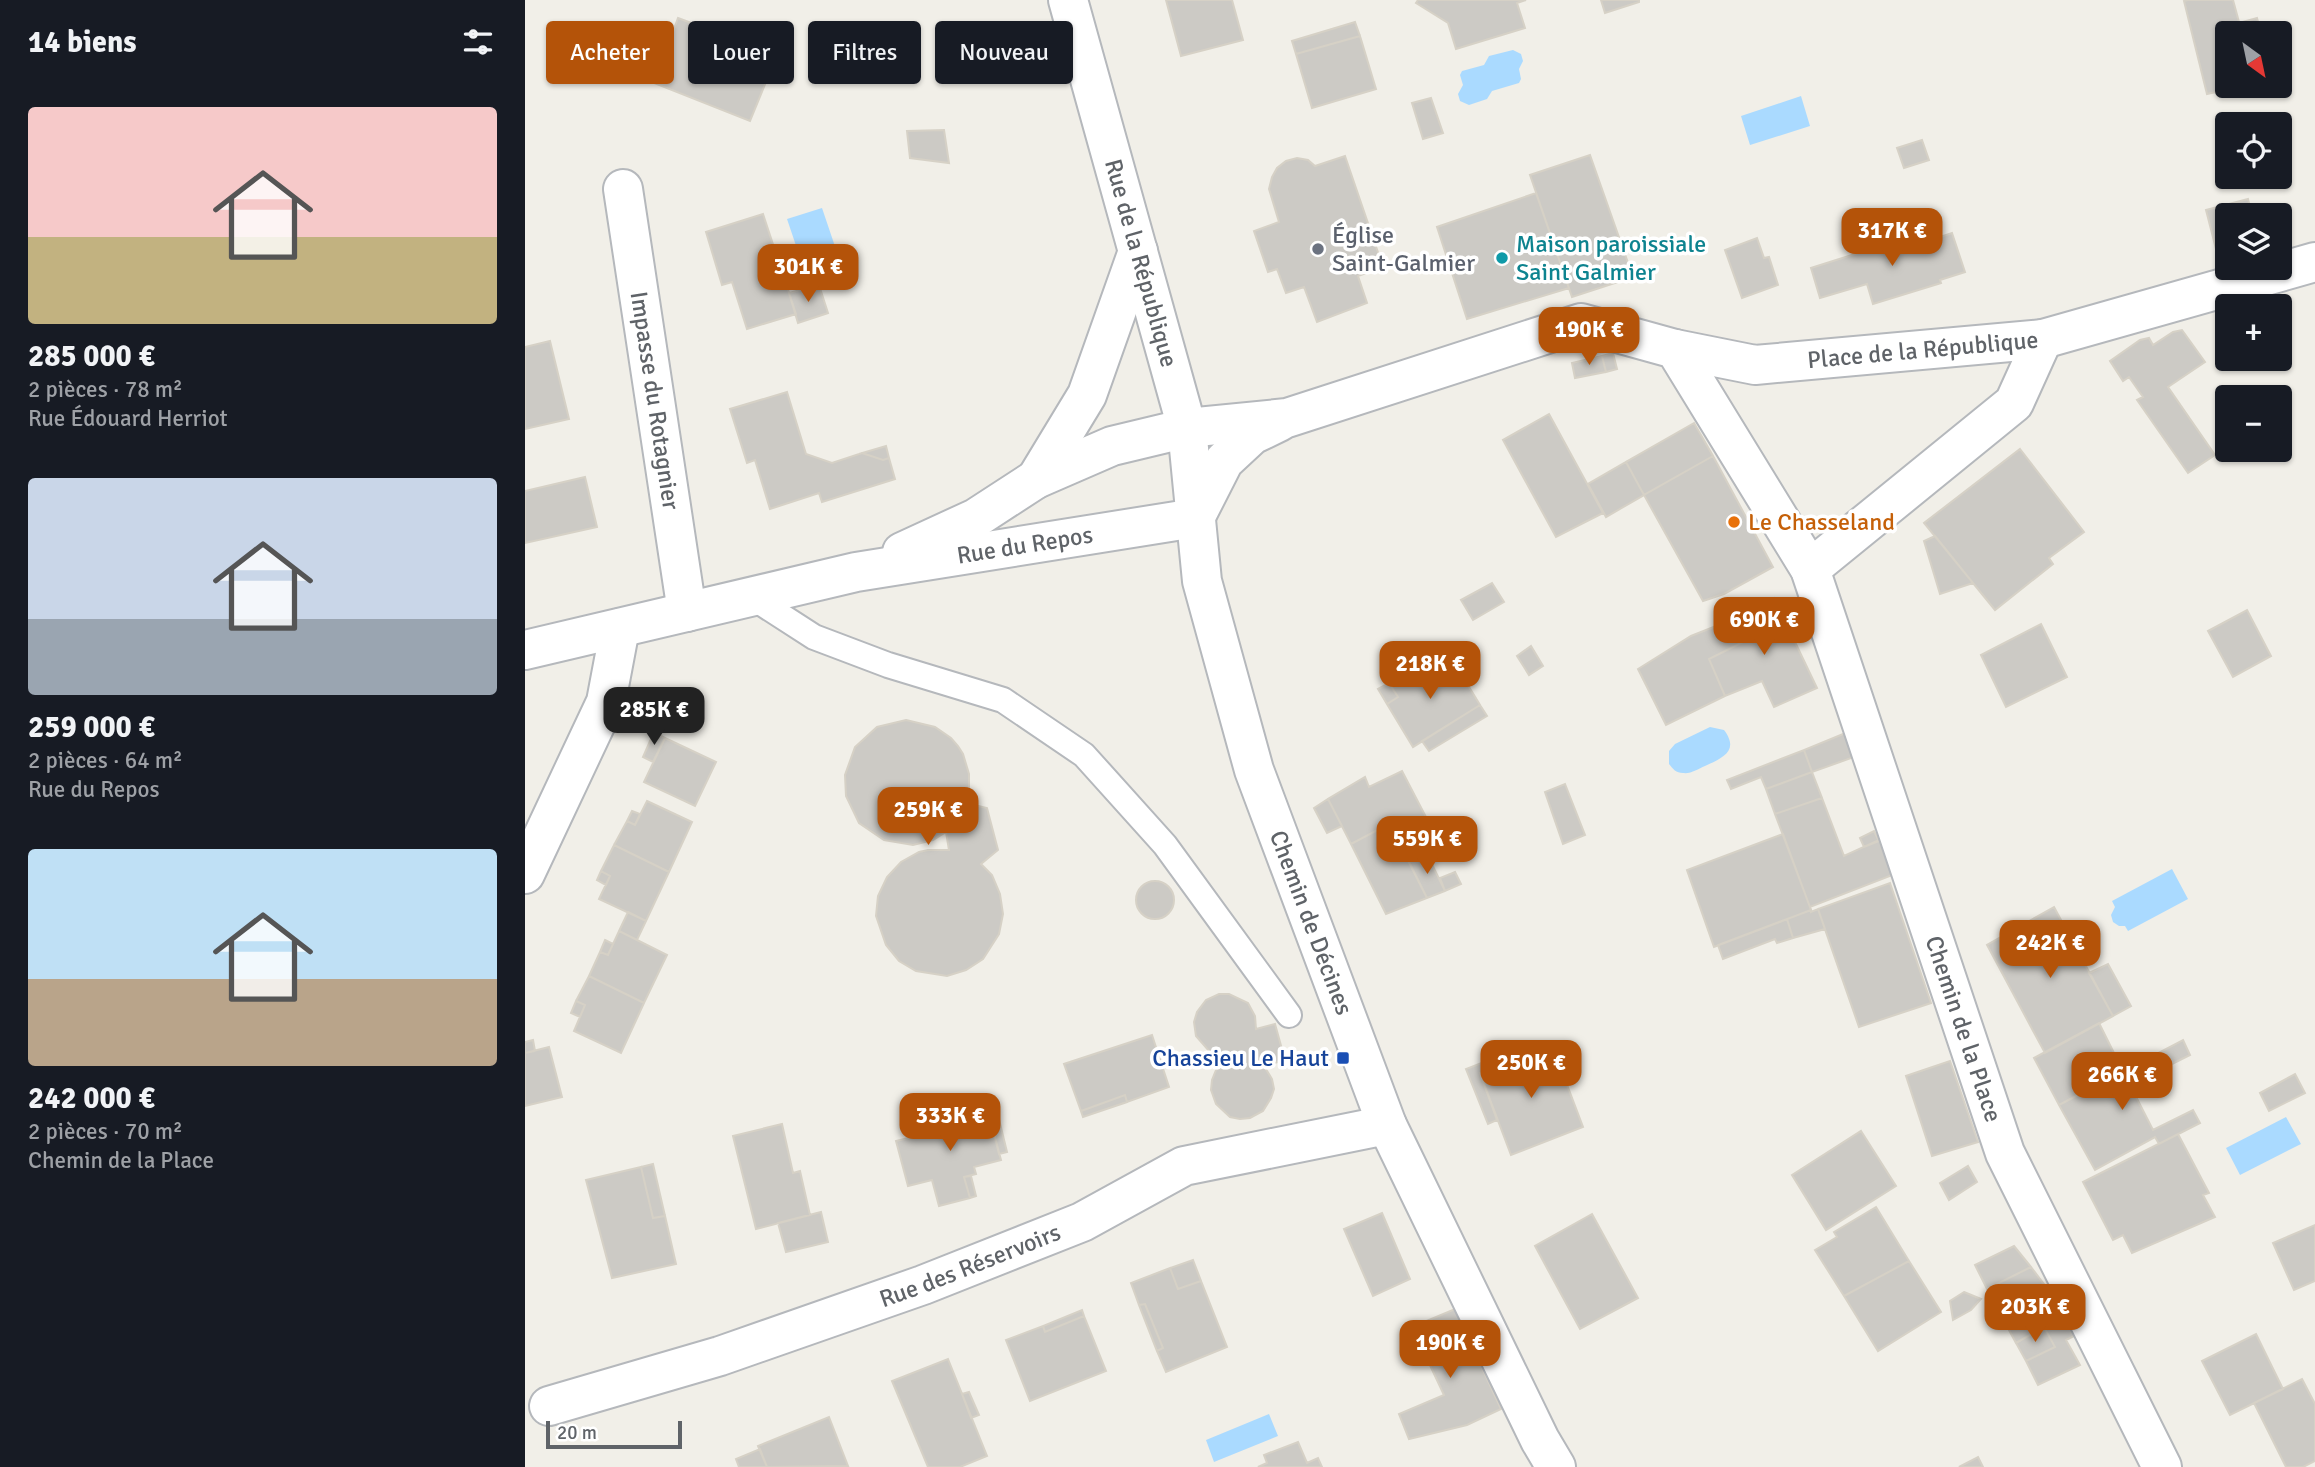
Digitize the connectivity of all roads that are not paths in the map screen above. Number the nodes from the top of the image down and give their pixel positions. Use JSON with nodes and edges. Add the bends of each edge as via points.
{"nodes":[{"id":1,"x":1067,"y":0,"type":"edge"},
{"id":2,"x":624,"y":189,"type":"dead end"},
{"id":3,"x":1137,"y":251,"type":"junction"},
{"id":4,"x":2315,"y":262,"type":"edge"},
{"id":5,"x":2043,"y":339,"type":"junction"},
{"id":6,"x":1675,"y":349,"type":"junction"},
{"id":7,"x":1287,"y":418,"type":"junction"},
{"id":8,"x":1187,"y":428,"type":"junction"},
{"id":9,"x":1036,"y":479,"type":"junction"},
{"id":10,"x":1195,"y":518,"type":"junction"},
{"id":11,"x":1810,"y":569,"type":"junction"},
{"id":12,"x":856,"y":572,"type":"junction"},
{"id":13,"x":752,"y":597,"type":"junction"},
{"id":14,"x":687,"y":612,"type":"junction"},
{"id":15,"x":620,"y":628,"type":"junction"},
{"id":16,"x":525,"y":650,"type":"edge"},
{"id":17,"x":525,"y":874,"type":"edge"},
{"id":18,"x":1289,"y":1015,"type":"dead end"},
{"id":19,"x":1387,"y":1125,"type":"junction"},
{"id":20,"x":549,"y":1406,"type":"dead end"},
{"id":21,"x":1556,"y":1467,"type":"edge"},
{"id":22,"x":2162,"y":1467,"type":"edge"}],
"edges":[{"from":1,"to":3,"type":"street","name":"Rue de la République"},
{"from":2,"to":14,"type":"street","name":"Impasse du Rotagnier"},
{"from":3,"to":8,"type":"street","name":"Rue de la République"},
{"from":3,"to":9,"type":"street","name":"Rue du Repos","via":[[1087,395]]},
{"from":4,"to":5,"type":"street"},
{"from":5,"to":6,"type":"street","name":"Place de la République","via":[[1755,365]]},
{"from":5,"to":11,"type":"street","name":"Place de la République","via":[[2014,403]]},
{"from":6,"to":7,"type":"street","via":[[1581,323]]},
{"from":6,"to":11,"type":"street"},
{"from":7,"to":8,"type":"street"},
{"from":7,"to":10,"type":"street","via":[[1252,435],[1224,461]]},
{"from":8,"to":9,"type":"street","name":"Rue du Repos","via":[[1112,446]]},
{"from":8,"to":10,"type":"street","name":"Chemin de Décines"},
{"from":9,"to":12,"type":"street","name":"Rue du Repos","via":[[976,518]]},
{"from":10,"to":12,"type":"street","name":"Rue du Repos"},
{"from":10,"to":19,"type":"street","name":"Chemin de Décines","via":[[1202,581],[1254,770]]},
{"from":11,"to":22,"type":"street","name":"Chemin de la Place","via":[[2005,1153]]},
{"from":12,"to":13,"type":"street","name":"Rue du Repos"},
{"from":13,"to":14,"type":"street","name":"Rue du Repos"},
{"from":13,"to":18,"type":"lane","via":[[814,637],[1003,700],[1084,755],[1165,845]]},
{"from":14,"to":15,"type":"street","name":"Rue du Repos"},
{"from":15,"to":16,"type":"street","name":"Rue du Repos"},
{"from":15,"to":17,"type":"street","via":[[606,702]]},
{"from":19,"to":20,"type":"street","name":"Rue des Réservoirs","via":[[1184,1166],[1082,1222],[923,1285],[720,1356]]},
{"from":19,"to":21,"type":"street","name":"Chemin de Décines"}]}
